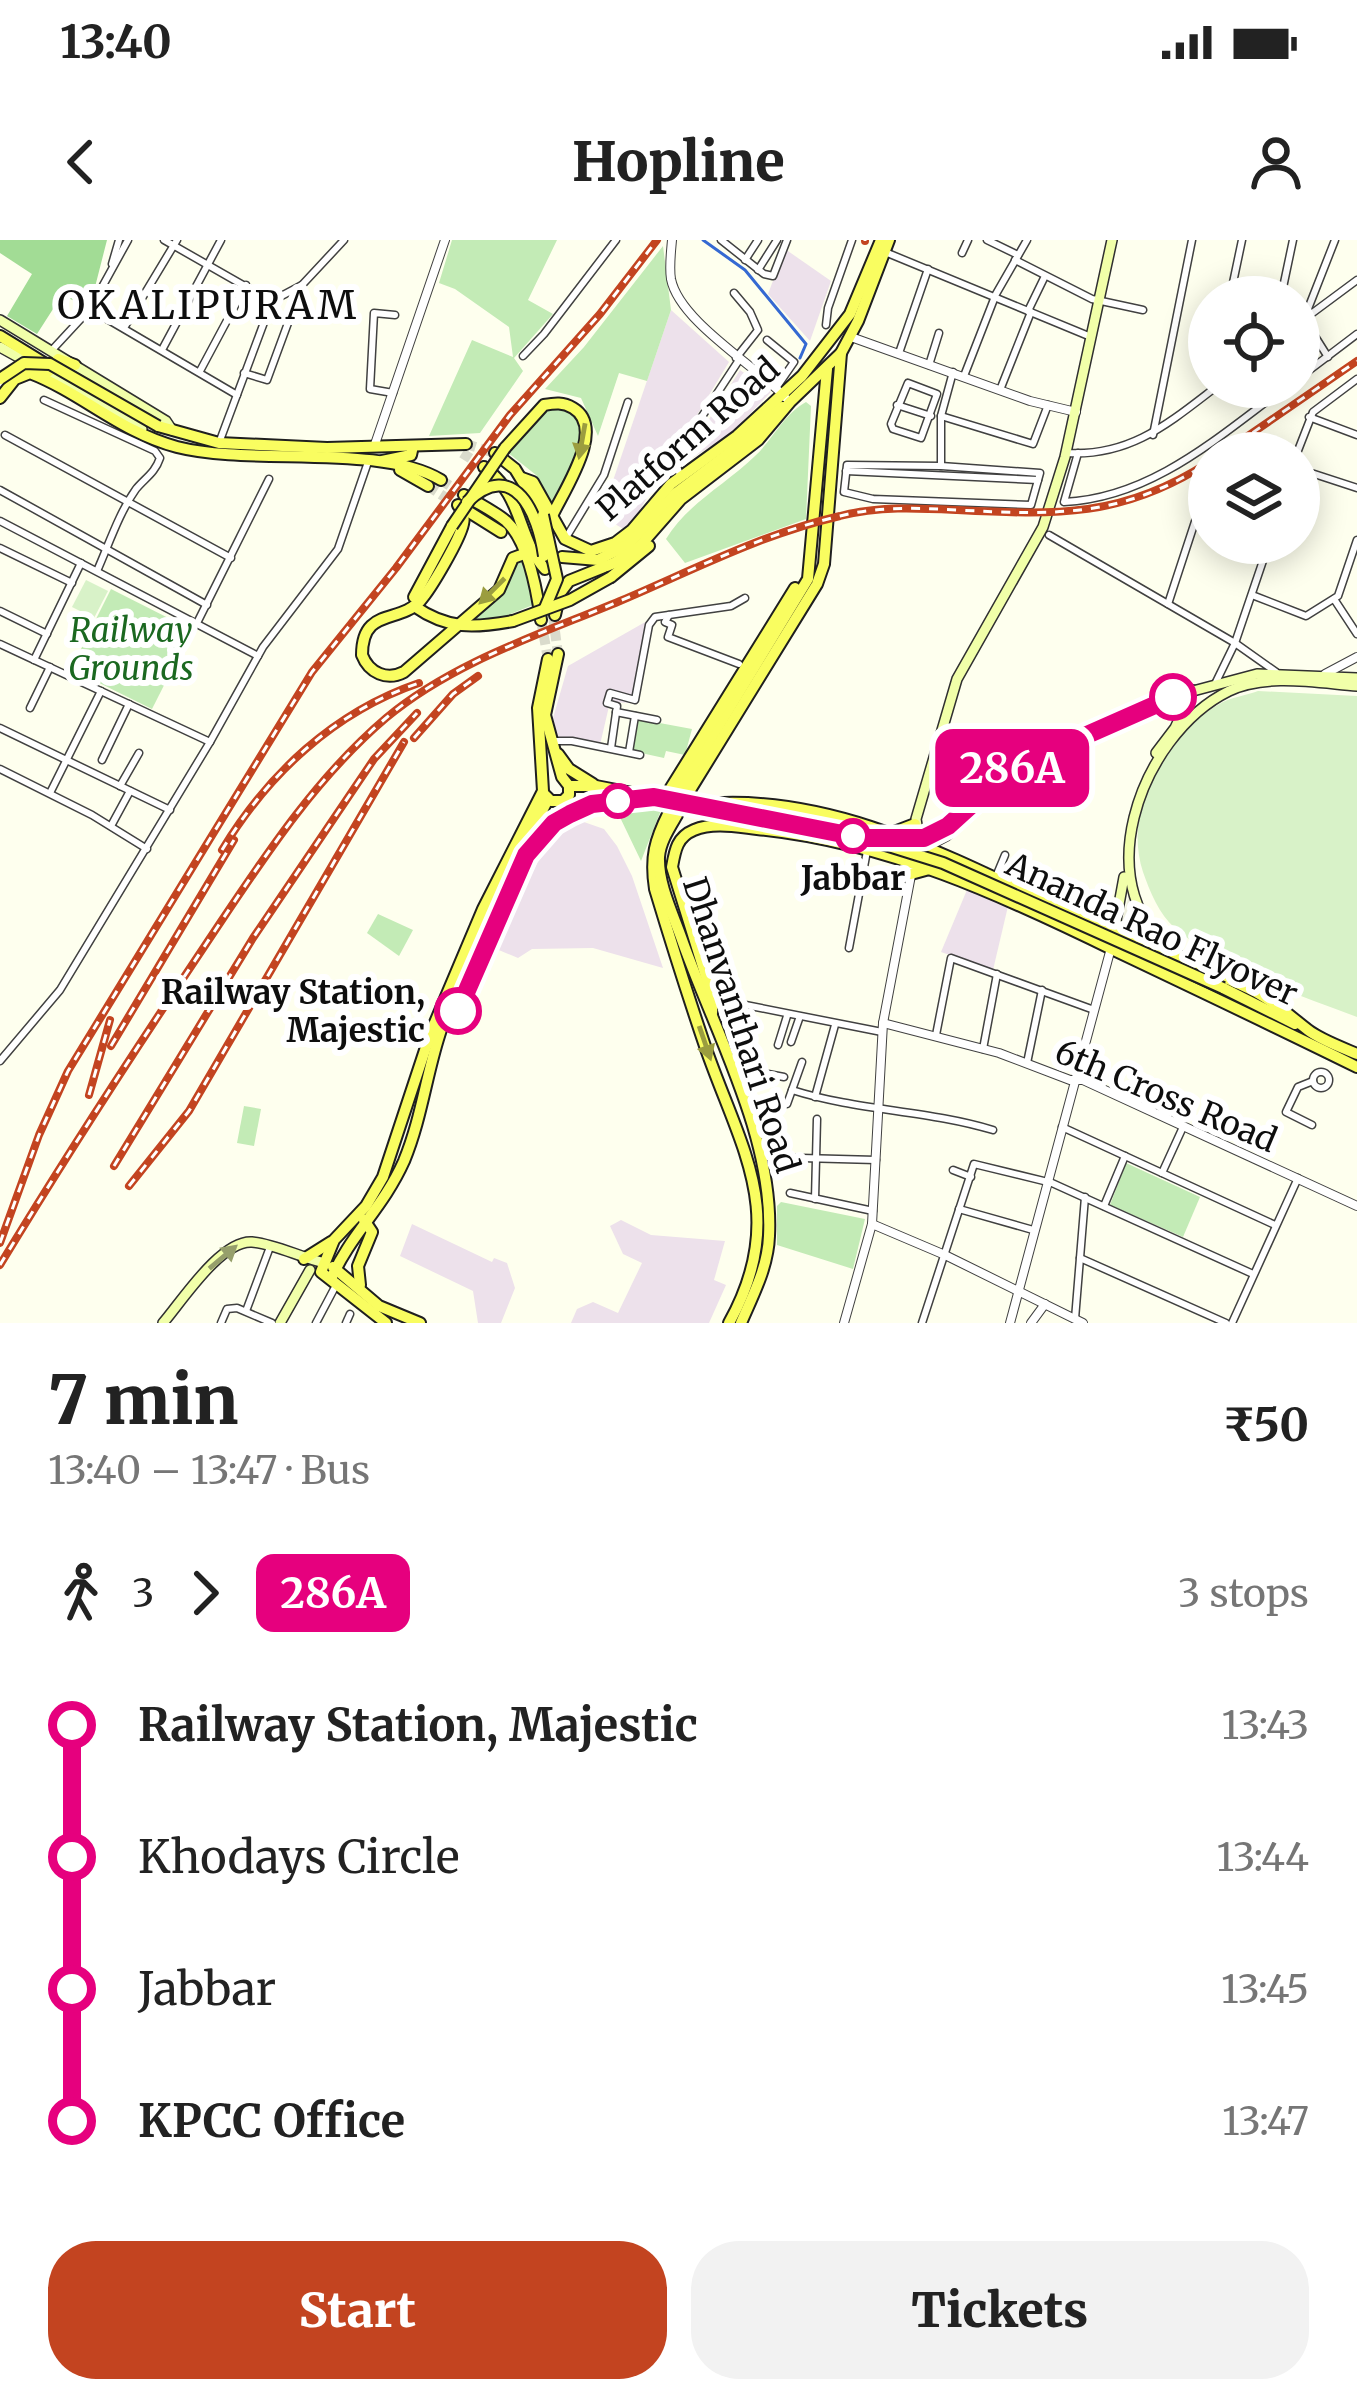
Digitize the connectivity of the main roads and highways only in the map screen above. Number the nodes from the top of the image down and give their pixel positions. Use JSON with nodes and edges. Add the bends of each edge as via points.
{"nodes":[{"id":1,"x":1112,"y":240,"type":"edge"},
{"id":2,"x":885,"y":244,"type":"edge"},
{"id":3,"x":0,"y":320,"type":"edge"},
{"id":4,"x":0,"y":336,"type":"edge"},
{"id":5,"x":830,"y":343,"type":"junction"},
{"id":6,"x":0,"y":347,"type":"edge"},
{"id":7,"x":841,"y":353,"type":"junction"},
{"id":8,"x":75,"y":364,"type":"junction"},
{"id":9,"x":827,"y":368,"type":"junction"},
{"id":10,"x":32,"y":370,"type":"junction"},
{"id":11,"x":48,"y":378,"type":"junction"},
{"id":12,"x":0,"y":380,"type":"edge"},
{"id":13,"x":782,"y":394,"type":"junction"},
{"id":14,"x":0,"y":398,"type":"edge"},
{"id":15,"x":824,"y":400,"type":"junction"},
{"id":16,"x":834,"y":415,"type":"junction"},
{"id":17,"x":171,"y":439,"type":"junction"},
{"id":18,"x":413,"y":446,"type":"junction"},
{"id":19,"x":464,"y":448,"type":"tunnel mouth"},
{"id":20,"x":495,"y":454,"type":"tunnel mouth"},
{"id":21,"x":374,"y":462,"type":"junction"},
{"id":22,"x":484,"y":467,"type":"tunnel mouth"},
{"id":23,"x":440,"y":480,"type":"tunnel mouth"},
{"id":24,"x":428,"y":486,"type":"tunnel mouth"},
{"id":25,"x":462,"y":502,"type":"junction"},
{"id":26,"x":554,"y":524,"type":"junction"},
{"id":27,"x":661,"y":524,"type":"junction"},
{"id":28,"x":501,"y":532,"type":"dead end"},
{"id":29,"x":814,"y":547,"type":"junction"},
{"id":30,"x":524,"y":554,"type":"junction"},
{"id":31,"x":562,"y":557,"type":"dead end"},
{"id":32,"x":544,"y":562,"type":"junction"},
{"id":33,"x":413,"y":603,"type":"junction"},
{"id":34,"x":548,"y":615,"type":"junction"},
{"id":35,"x":455,"y":626,"type":"junction"},
{"id":36,"x":553,"y":656,"type":"tunnel mouth"},
{"id":37,"x":1216,"y":682,"type":"junction"},
{"id":38,"x":1357,"y":682,"type":"edge"},
{"id":39,"x":1193,"y":690,"type":"junction"},
{"id":40,"x":1217,"y":698,"type":"junction"},
{"id":41,"x":1156,"y":704,"type":"junction"},
{"id":42,"x":1178,"y":730,"type":"junction"},
{"id":43,"x":549,"y":742,"type":"junction"},
{"id":44,"x":1028,"y":761,"type":"junction"},
{"id":45,"x":566,"y":782,"type":"junction"},
{"id":46,"x":596,"y":786,"type":"junction"},
{"id":47,"x":545,"y":792,"type":"junction"},
{"id":48,"x":664,"y":799,"type":"junction"},
{"id":49,"x":687,"y":799,"type":"junction"},
{"id":50,"x":764,"y":817,"type":"junction"},
{"id":51,"x":710,"y":824,"type":"junction"},
{"id":52,"x":915,"y":824,"type":"junction"},
{"id":53,"x":891,"y":833,"type":"junction"},
{"id":54,"x":920,"y":843,"type":"junction"},
{"id":55,"x":865,"y":844,"type":"junction"},
{"id":56,"x":1127,"y":885,"type":"junction"},
{"id":57,"x":1115,"y":934,"type":"junction"},
{"id":58,"x":1112,"y":948,"type":"junction"},
{"id":59,"x":1203,"y":968,"type":"junction"},
{"id":60,"x":708,"y":999,"type":"junction"},
{"id":61,"x":1308,"y":1031,"type":"junction"},
{"id":62,"x":1357,"y":1054,"type":"edge"},
{"id":63,"x":1357,"y":1067,"type":"edge"},
{"id":64,"x":751,"y":1128,"type":"junction"},
{"id":65,"x":736,"y":1131,"type":"junction"},
{"id":66,"x":363,"y":1219,"type":"junction"},
{"id":67,"x":334,"y":1240,"type":"junction"},
{"id":68,"x":319,"y":1270,"type":"junction"},
{"id":69,"x":364,"y":1293,"type":"junction"},
{"id":70,"x":164,"y":1323,"type":"edge"},
{"id":71,"x":276,"y":1323,"type":"edge"},
{"id":72,"x":386,"y":1323,"type":"edge"},
{"id":73,"x":419,"y":1323,"type":"edge"},
{"id":74,"x":729,"y":1323,"type":"edge"},
{"id":75,"x":741,"y":1323,"type":"edge"}],
"edges":[{"from":1,"to":52,"type":"main road","via":[[1072,453],[1040,534],[957,679]]},
{"from":2,"to":5,"type":"main road"},
{"from":2,"to":7,"type":"main road"},
{"from":3,"to":8,"type":"main road"},
{"from":4,"to":10,"type":"main road","via":[[44,363],[42,372]]},
{"from":5,"to":7,"type":"main road"},
{"from":5,"to":9,"type":"main road"},
{"from":5,"to":13,"type":"main road","name":"Platform Road"},
{"from":6,"to":10,"type":"main road"},
{"from":7,"to":9,"type":"main road"},
{"from":7,"to":16,"type":"main road"},
{"from":8,"to":11,"type":"main road","via":[[55,361]]},
{"from":8,"to":17,"type":"main road","via":[[166,421]]},
{"from":9,"to":13,"type":"main road"},
{"from":9,"to":15,"type":"main road"},
{"from":10,"to":11,"type":"main road"},
{"from":10,"to":14,"type":"main road"},
{"from":11,"to":17,"type":"main road","via":[[126,429]]},
{"from":12,"to":17,"type":"main road","bridge":true,"via":[[24,363],[50,364]]},
{"from":13,"to":15,"type":"main road"},
{"from":13,"to":26,"type":"main road","name":"Platform Road","via":[[681,476],[615,543],[586,551]]},
{"from":13,"to":27,"type":"main road","via":[[758,440]]},
{"from":13,"to":31,"type":"main road","via":[[629,544],[598,560]]},
{"from":15,"to":16,"type":"main road"},
{"from":15,"to":29,"type":"main road"},
{"from":16,"to":49,"type":"main road","via":[[815,598]]},
{"from":17,"to":18,"type":"main road"},
{"from":17,"to":21,"type":"main road","via":[[203,452]]},
{"from":18,"to":19,"type":"main road"},
{"from":18,"to":21,"type":"main road","via":[[411,455]]},
{"from":20,"to":26,"type":"main road"},
{"from":21,"to":23,"type":"main road"},
{"from":21,"to":24,"type":"main road"},
{"from":22,"to":32,"type":"main road","via":[[503,484]]},
{"from":25,"to":26,"type":"main road","one_way":true,"bridge":true,"via":[[531,416],[551,403],[574,408],[587,429],[585,446]]},
{"from":25,"to":28,"type":"main road"},
{"from":25,"to":30,"type":"main road","via":[[510,525]]},
{"from":25,"to":32,"type":"main road","bridge":true,"via":[[495,486],[515,490],[537,521]]},
{"from":25,"to":33,"type":"main road","bridge":true},
{"from":26,"to":34,"type":"main road","bridge":true,"via":[[557,579]]},
{"from":27,"to":34,"type":"main road","via":[[623,557],[569,581]]},
{"from":27,"to":34,"type":"main road","bridge":true,"via":[[657,538],[611,578]]},
{"from":29,"to":48,"type":"main road"},
{"from":29,"to":49,"type":"main road","via":[[808,579]]},
{"from":30,"to":34,"type":"main road"},
{"from":30,"to":35,"type":"main road","one_way":true,"via":[[513,558],[499,590]]},
{"from":32,"to":34,"type":"main road"},
{"from":33,"to":35,"type":"main road"},
{"from":33,"to":35,"type":"main road","via":[[379,619],[363,640],[365,663],[383,675],[401,674]]},
{"from":34,"to":35,"type":"main road","bridge":true},
{"from":36,"to":43,"type":"main road","via":[[544,708]]},
{"from":37,"to":38,"type":"main road","via":[[1276,672]]},
{"from":37,"to":39,"type":"main road"},
{"from":37,"to":40,"type":"main road"},
{"from":38,"to":40,"type":"main road","via":[[1257,684]]},
{"from":39,"to":41,"type":"main road"},
{"from":39,"to":42,"type":"main road"},
{"from":40,"to":42,"type":"main road"},
{"from":41,"to":42,"type":"main road"},
{"from":41,"to":44,"type":"main road"},
{"from":42,"to":56,"type":"main road","via":[[1134,793],[1124,838]]},
{"from":43,"to":45,"type":"main road"},
{"from":43,"to":46,"type":"main road","via":[[569,770]]},
{"from":43,"to":47,"type":"main road"},
{"from":44,"to":54,"type":"main road","via":[[946,836]]},
{"from":44,"to":55,"type":"main road","bridge":true,"via":[[931,836]]},
{"from":45,"to":46,"type":"main road"},
{"from":45,"to":47,"type":"main road","via":[[550,778]]},
{"from":45,"to":47,"type":"main road","via":[[563,801]]},
{"from":46,"to":48,"type":"main road"},
{"from":47,"to":66,"type":"main road","via":[[483,909]]},
{"from":48,"to":49,"type":"main road"},
{"from":49,"to":50,"type":"main road","name":"Ananda Rao Flyover"},
{"from":49,"to":53,"type":"main road","via":[[775,806]]},
{"from":50,"to":51,"type":"main road"},
{"from":50,"to":55,"type":"main road","name":"Ananda Rao Flyover"},
{"from":51,"to":55,"type":"main road"},
{"from":51,"to":60,"type":"main road","via":[[682,838],[672,867]]},
{"from":52,"to":53,"type":"main road"},
{"from":52,"to":54,"type":"main road"},
{"from":53,"to":54,"type":"main road"},
{"from":54,"to":57,"type":"main road"},
{"from":55,"to":58,"type":"main road"},
{"from":55,"to":61,"type":"main road","name":"Ananda Rao Flyover","bridge":true,"via":[[943,863]]},
{"from":56,"to":57,"type":"main road"},
{"from":56,"to":59,"type":"main road","via":[[1158,940]]},
{"from":57,"to":58,"type":"main road"},
{"from":57,"to":59,"type":"main road"},
{"from":58,"to":63,"type":"main road"},
{"from":59,"to":61,"type":"main road","via":[[1275,1003]]},
{"from":60,"to":64,"type":"main road","name":"Dhanvanthari Road"},
{"from":60,"to":65,"type":"main road","name":"Dhanvanthari Road","one_way":true,"via":[[664,890],[659,858],[673,813],[653,844],[655,889]]},
{"from":61,"to":62,"type":"main road"},
{"from":64,"to":65,"type":"main road"},
{"from":64,"to":75,"type":"main road","name":"Dhanvanthari Road","via":[[769,1195],[768,1250]]},
{"from":65,"to":74,"type":"main road","name":"Dhanvanthari Road","via":[[753,1170],[757,1237]]},
{"from":66,"to":67,"type":"main road"},
{"from":66,"to":68,"type":"main road","via":[[343,1252]]},
{"from":66,"to":69,"type":"main road","via":[[372,1232],[356,1277]]},
{"from":67,"to":68,"type":"main road"},
{"from":67,"to":68,"type":"main road"},
{"from":68,"to":69,"type":"main road"},
{"from":70,"to":68,"type":"main road","one_way":true,"via":[[234,1245],[270,1247]]},
{"from":68,"to":71,"type":"main road"},
{"from":68,"to":72,"type":"main road"},
{"from":69,"to":73,"type":"main road"}]}
